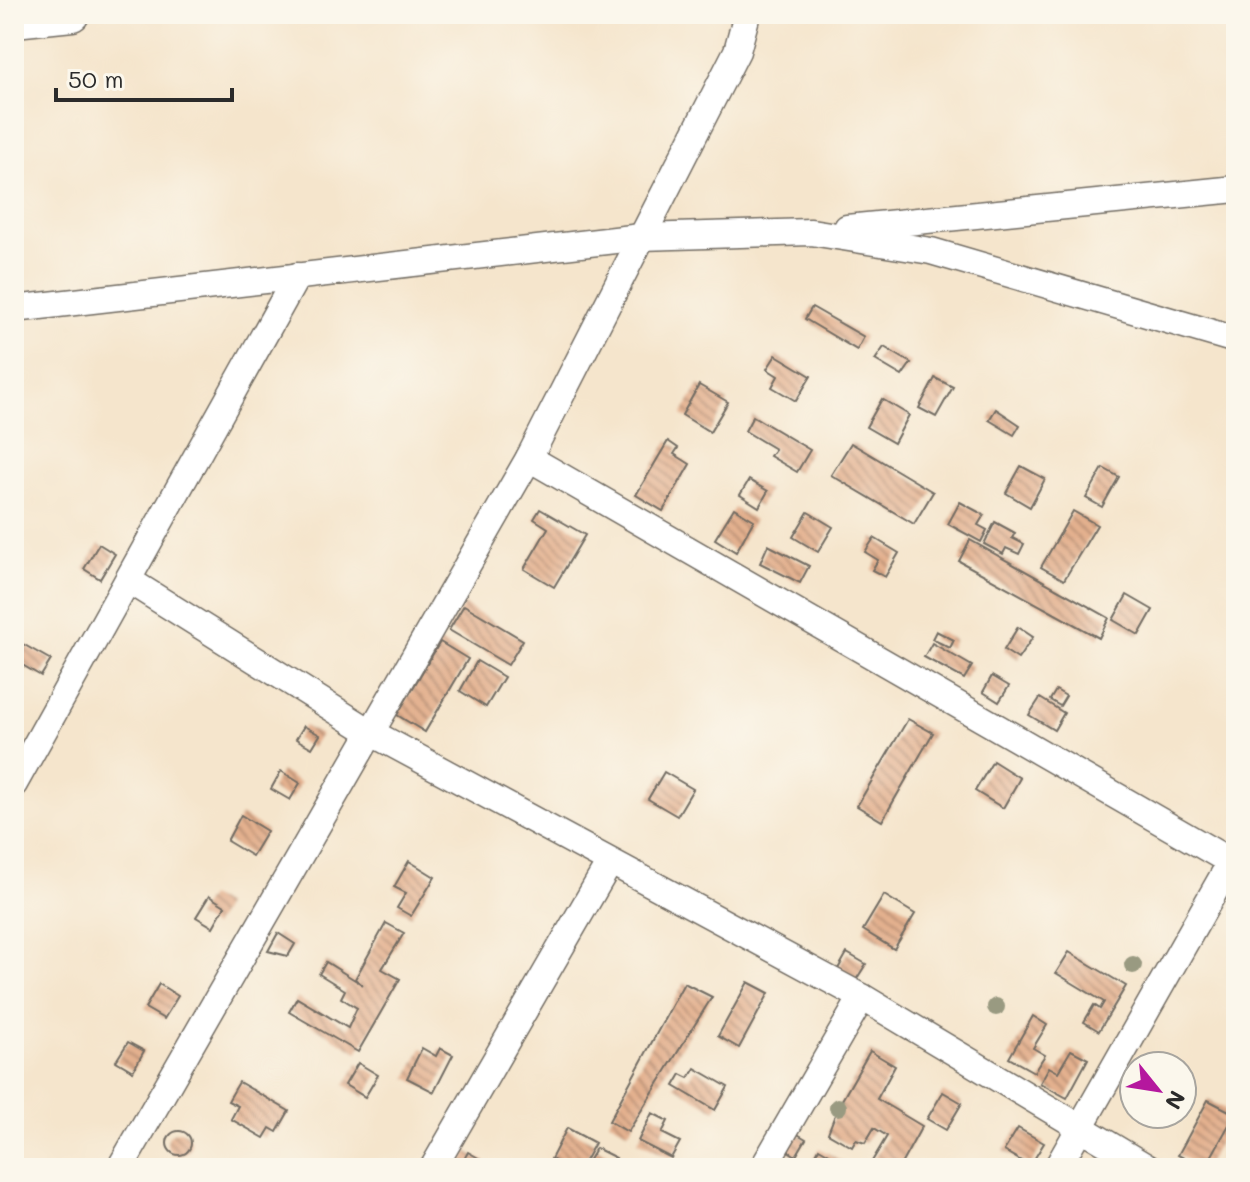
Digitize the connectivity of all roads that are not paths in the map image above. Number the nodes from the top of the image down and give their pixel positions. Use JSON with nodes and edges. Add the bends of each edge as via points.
{"nodes":[{"id":1,"x":72,"y":14,"type":"edge"},
{"id":2,"x":747,"y":14,"type":"edge"},
{"id":3,"x":14,"y":20,"type":"edge"},
{"id":4,"x":1236,"y":189,"type":"edge"},
{"id":5,"x":811,"y":232,"type":"junction"},
{"id":6,"x":641,"y":237,"type":"junction"},
{"id":7,"x":297,"y":276,"type":"junction"},
{"id":8,"x":14,"y":309,"type":"edge"},
{"id":9,"x":1236,"y":340,"type":"edge"},
{"id":10,"x":529,"y":458,"type":"junction"},
{"id":11,"x":128,"y":580,"type":"junction"},
{"id":12,"x":372,"y":733,"type":"junction"},
{"id":13,"x":14,"y":784,"type":"edge"},
{"id":14,"x":1234,"y":858,"type":"edge"},
{"id":15,"x":610,"y":862,"type":"junction"},
{"id":16,"x":862,"y":997,"type":"junction"},
{"id":17,"x":1080,"y":1130,"type":"junction"},
{"id":18,"x":120,"y":1168,"type":"edge"},
{"id":19,"x":433,"y":1168,"type":"edge"},
{"id":20,"x":763,"y":1168,"type":"edge"},
{"id":21,"x":1057,"y":1168,"type":"edge"},
{"id":22,"x":1148,"y":1168,"type":"edge"}],
"edges":[{"from":1,"to":3,"type":"main road"},
{"from":2,"to":6,"type":"street","via":[[737,51]]},
{"from":4,"to":5,"type":"street"},
{"from":5,"to":6,"type":"street"},
{"from":5,"to":9,"type":"street","via":[[931,251]]},
{"from":6,"to":7,"type":"street"},
{"from":6,"to":10,"type":"street"},
{"from":7,"to":8,"type":"street"},
{"from":7,"to":11,"type":"street"},
{"from":10,"to":12,"type":"street"},
{"from":10,"to":14,"type":"street"},
{"from":11,"to":12,"type":"street"},
{"from":11,"to":13,"type":"street"},
{"from":12,"to":15,"type":"street"},
{"from":12,"to":18,"type":"street"},
{"from":14,"to":17,"type":"street"},
{"from":15,"to":16,"type":"street"},
{"from":15,"to":19,"type":"street"},
{"from":16,"to":17,"type":"street"},
{"from":16,"to":20,"type":"street"},
{"from":17,"to":21,"type":"street"},
{"from":17,"to":22,"type":"street"}]}
